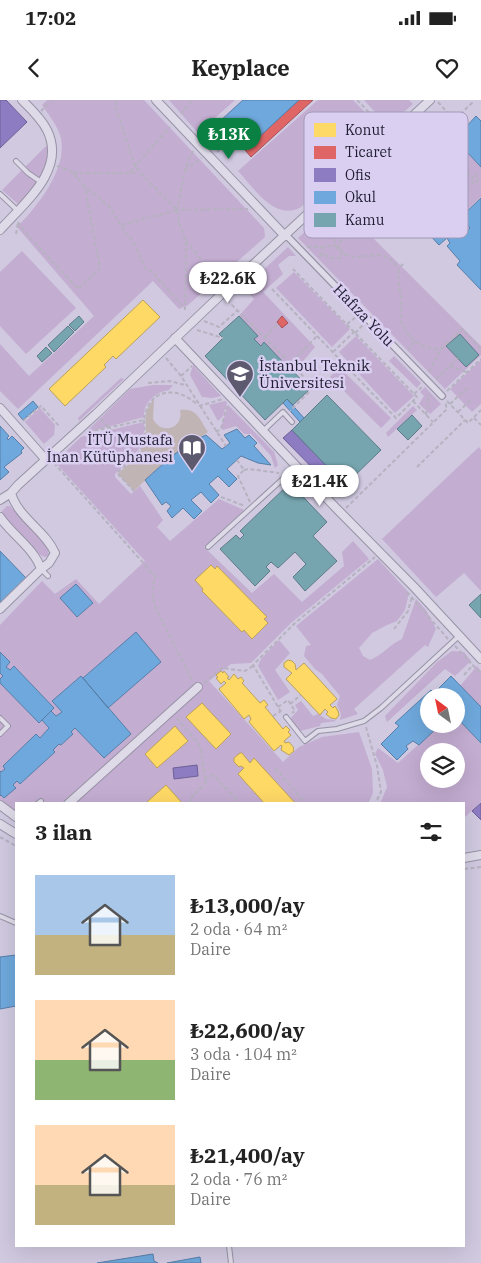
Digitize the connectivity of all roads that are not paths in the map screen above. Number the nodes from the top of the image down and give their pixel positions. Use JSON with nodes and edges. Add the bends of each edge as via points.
{"nodes":[{"id":1,"x":22,"y":100,"type":"edge"},
{"id":2,"x":156,"y":100,"type":"edge"},
{"id":3,"x":430,"y":100,"type":"edge"},
{"id":4,"x":417,"y":112,"type":"edge"},
{"id":5,"x":16,"y":161,"type":"dead end"},
{"id":6,"x":42,"y":183,"type":"junction"},
{"id":7,"x":0,"y":194,"type":"edge"},
{"id":8,"x":17,"y":210,"type":"junction"},
{"id":9,"x":304,"y":218,"type":"edge"},
{"id":10,"x":0,"y":230,"type":"edge"},
{"id":11,"x":285,"y":236,"type":"junction"},
{"id":12,"x":175,"y":338,"type":"junction"},
{"id":13,"x":442,"y":396,"type":"road end"},
{"id":14,"x":0,"y":408,"type":"edge"},
{"id":15,"x":292,"y":422,"type":"dead end"},
{"id":16,"x":263,"y":431,"type":"junction"},
{"id":17,"x":47,"y":458,"type":"junction"},
{"id":18,"x":297,"y":466,"type":"junction"},
{"id":19,"x":11,"y":493,"type":"junction"},
{"id":20,"x":0,"y":500,"type":"edge"},
{"id":21,"x":0,"y":517,"type":"edge"},
{"id":22,"x":208,"y":547,"type":"dead end"},
{"id":23,"x":41,"y":569,"type":"junction"},
{"id":24,"x":48,"y":576,"type":"dead end"},
{"id":25,"x":0,"y":609,"type":"edge"},
{"id":26,"x":459,"y":636,"type":"junction"},
{"id":27,"x":480,"y":658,"type":"edge"},
{"id":28,"x":196,"y":684,"type":"road end"},
{"id":29,"x":286,"y":717,"type":"road end"},
{"id":30,"x":0,"y":718,"type":"edge"},
{"id":31,"x":0,"y":734,"type":"edge"},
{"id":32,"x":70,"y":802,"type":"edge"},
{"id":33,"x":0,"y":806,"type":"edge"},
{"id":34,"x":15,"y":816,"type":"edge"},
{"id":35,"x":0,"y":824,"type":"edge"},
{"id":36,"x":15,"y":833,"type":"edge"},
{"id":37,"x":481,"y":856,"type":"edge"},
{"id":38,"x":465,"y":858,"type":"edge"},
{"id":39,"x":0,"y":916,"type":"edge"},
{"id":40,"x":15,"y":923,"type":"edge"},
{"id":41,"x":229,"y":1247,"type":"edge"},
{"id":42,"x":231,"y":1263,"type":"edge"}],
"edges":[{"from":1,"to":6,"type":"street","via":[[47,130],[52,155]]},
{"from":2,"to":11,"type":"street"},
{"from":3,"to":4,"type":"street"},
{"from":5,"to":6,"type":"lane"},
{"from":6,"to":8,"type":"street"},
{"from":7,"to":8,"type":"lane"},
{"from":8,"to":10,"type":"street"},
{"from":9,"to":11,"type":"street"},
{"from":11,"to":12,"type":"street"},
{"from":11,"to":13,"type":"street","name":"Hafıza Yolu"},
{"from":12,"to":16,"type":"street"},
{"from":12,"to":17,"type":"street"},
{"from":14,"to":17,"type":"street"},
{"from":15,"to":16,"type":"lane","via":[[283,412]]},
{"from":16,"to":18,"type":"street"},
{"from":17,"to":19,"type":"street"},
{"from":18,"to":22,"type":"lane"},
{"from":18,"to":26,"type":"street"},
{"from":19,"to":20,"type":"street"},
{"from":19,"to":23,"type":"street","via":[[18,510],[41,532],[55,553]]},
{"from":21,"to":23,"type":"street","via":[[33,553]]},
{"from":23,"to":24,"type":"lane"},
{"from":23,"to":25,"type":"street"},
{"from":26,"to":27,"type":"street"},
{"from":26,"to":29,"type":"lane","via":[[364,721],[337,729],[318,730],[305,742]]},
{"from":28,"to":32,"type":"street","via":[[172,712]]},
{"from":30,"to":31,"type":"lane","via":[[8,726]]},
{"from":33,"to":34,"type":"street"},
{"from":35,"to":36,"type":"street"},
{"from":37,"to":38,"type":"street"},
{"from":39,"to":40,"type":"lane"},
{"from":41,"to":42,"type":"lane"}]}
